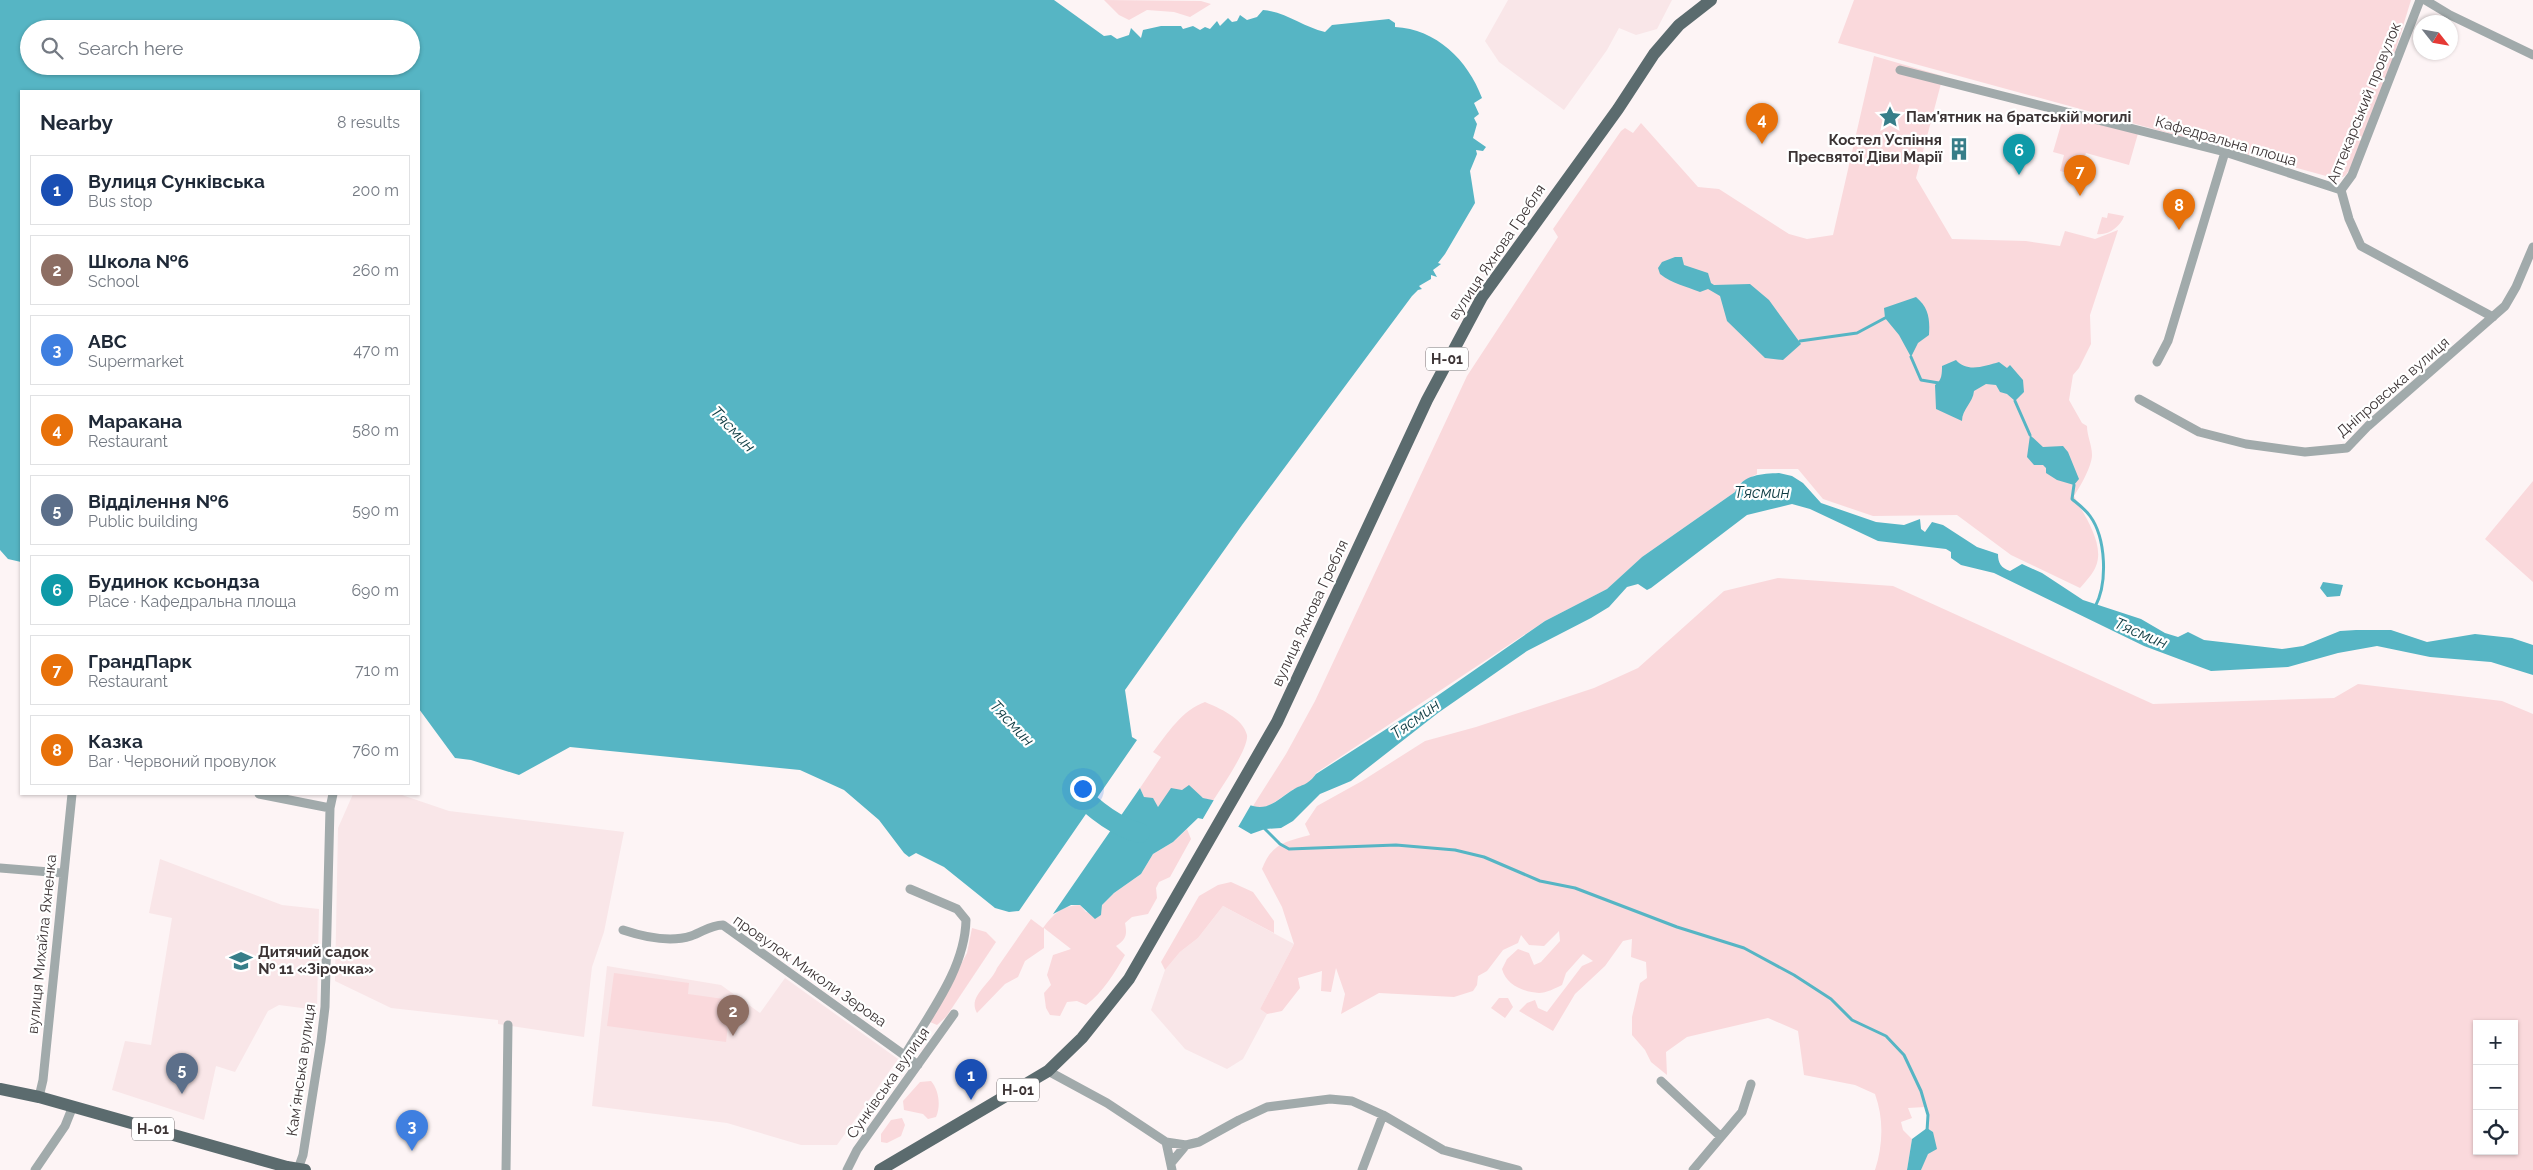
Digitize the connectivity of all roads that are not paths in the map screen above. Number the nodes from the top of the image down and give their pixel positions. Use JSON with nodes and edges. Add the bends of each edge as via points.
{"nodes":[{"id":1,"x":2420,"y":0,"type":"edge"},
{"id":2,"x":2425,"y":0,"type":"edge"},
{"id":3,"x":1707,"y":3,"type":"edge"},
{"id":4,"x":2533,"y":54,"type":"edge"},
{"id":5,"x":1900,"y":70,"type":"dead end"},
{"id":6,"x":2225,"y":152,"type":"junction"},
{"id":7,"x":2341,"y":190,"type":"junction"},
{"id":8,"x":2533,"y":247,"type":"edge"},
{"id":9,"x":2493,"y":317,"type":"junction"},
{"id":10,"x":2157,"y":362,"type":"dead end"},
{"id":11,"x":2139,"y":398,"type":"dead end"},
{"id":12,"x":72,"y":795,"type":"edge"},
{"id":13,"x":265,"y":795,"type":"edge"},
{"id":14,"x":333,"y":795,"type":"edge"},
{"id":15,"x":330,"y":808,"type":"junction"},
{"id":16,"x":0,"y":868,"type":"edge"},
{"id":17,"x":62,"y":873,"type":"junction"},
{"id":18,"x":910,"y":889,"type":"dead end"},
{"id":19,"x":622,"y":930,"type":"dead end"},
{"id":20,"x":954,"y":1014,"type":"dead end"},
{"id":21,"x":508,"y":1025,"type":"dead end"},
{"id":22,"x":905,"y":1055,"type":"junction"},
{"id":23,"x":918,"y":1065,"type":"junction"},
{"id":24,"x":1048,"y":1071,"type":"junction"},
{"id":25,"x":1661,"y":1081,"type":"dead end"},
{"id":26,"x":1751,"y":1084,"type":"dead end"},
{"id":27,"x":0,"y":1089,"type":"edge"},
{"id":28,"x":39,"y":1097,"type":"junction"},
{"id":29,"x":73,"y":1106,"type":"junction"},
{"id":30,"x":1383,"y":1115,"type":"junction"},
{"id":31,"x":1721,"y":1137,"type":"junction"},
{"id":32,"x":1166,"y":1142,"type":"junction"},
{"id":33,"x":1186,"y":1145,"type":"junction"},
{"id":34,"x":1171,"y":1166,"type":"edge"},
{"id":35,"x":294,"y":1169,"type":"edge"},
{"id":36,"x":35,"y":1170,"type":"edge"},
{"id":37,"x":506,"y":1170,"type":"edge"},
{"id":38,"x":846,"y":1170,"type":"edge"},
{"id":39,"x":880,"y":1170,"type":"edge"},
{"id":40,"x":1362,"y":1170,"type":"edge"},
{"id":41,"x":1518,"y":1170,"type":"edge"},
{"id":42,"x":1693,"y":1170,"type":"edge"}],
"edges":[{"from":1,"to":7,"type":"street","name":"Аптекарський провулок","via":[[2352,175]]},
{"from":2,"to":4,"type":"street"},
{"from":3,"to":24,"type":"main road","name":"вулиця Яхнова Гребля","number":"Н-01","via":[[1679,25],[1654,54],[1482,297],[1427,400],[1259,755],[1129,979],[1082,1038]]},
{"from":5,"to":6,"type":"street","name":"Кафедральна площа"},
{"from":6,"to":7,"type":"street","name":"Кафедральна площа"},
{"from":6,"to":10,"type":"street","via":[[2168,340]]},
{"from":7,"to":9,"type":"street","name":"Аптекарський провулок","via":[[2361,246]]},
{"from":8,"to":9,"type":"street","name":"Дніпровська вулиця","via":[[2516,287],[2505,306]]},
{"from":9,"to":11,"type":"street","name":"Дніпровська вулиця","via":[[2368,426],[2348,448],[2305,452],[2246,444],[2200,432]]},
{"from":12,"to":17,"type":"street","name":"вулиця Михайла Яхненка"},
{"from":13,"to":15,"type":"street"},
{"from":14,"to":15,"type":"street","name":"Камʼянська вулиця"},
{"from":15,"to":35,"type":"street","name":"Камʼянська вулиця","via":[[325,1007],[318,1060]]},
{"from":16,"to":17,"type":"street"},
{"from":17,"to":28,"type":"street","name":"вулиця Михайла Яхненка"},
{"from":18,"to":22,"type":"street","name":"Сунківська вулиця","via":[[957,909],[966,920],[962,952]]},
{"from":19,"to":22,"type":"street","name":"провулок Миколи Зерова","via":[[643,936],[679,939],[713,925],[723,926]]},
{"from":20,"to":23,"type":"street","name":"Сунківська вулиця"},
{"from":21,"to":37,"type":"street"},
{"from":22,"to":23,"type":"street","name":"провулок Миколи Зерова"},
{"from":23,"to":38,"type":"street","name":"Сунківська вулиця"},
{"from":24,"to":32,"type":"street","via":[[1116,1108]]},
{"from":24,"to":39,"type":"main road","name":"вулиця Яхнова Гребля","number":"Н-01"},
{"from":25,"to":31,"type":"street"},
{"from":26,"to":31,"type":"street","via":[[1742,1112]]},
{"from":27,"to":28,"type":"main road","number":"Н-01"},
{"from":28,"to":29,"type":"main road","number":"Н-01"},
{"from":29,"to":35,"type":"main road","number":"Н-01"},
{"from":29,"to":36,"type":"street","via":[[65,1126]]},
{"from":30,"to":33,"type":"street","via":[[1352,1101],[1330,1099],[1293,1103],[1267,1107],[1199,1142]]},
{"from":30,"to":40,"type":"street"},
{"from":30,"to":41,"type":"street","via":[[1443,1150]]},
{"from":31,"to":42,"type":"street"},
{"from":32,"to":33,"type":"street"},
{"from":32,"to":34,"type":"street"},
{"from":33,"to":34,"type":"street"}]}
